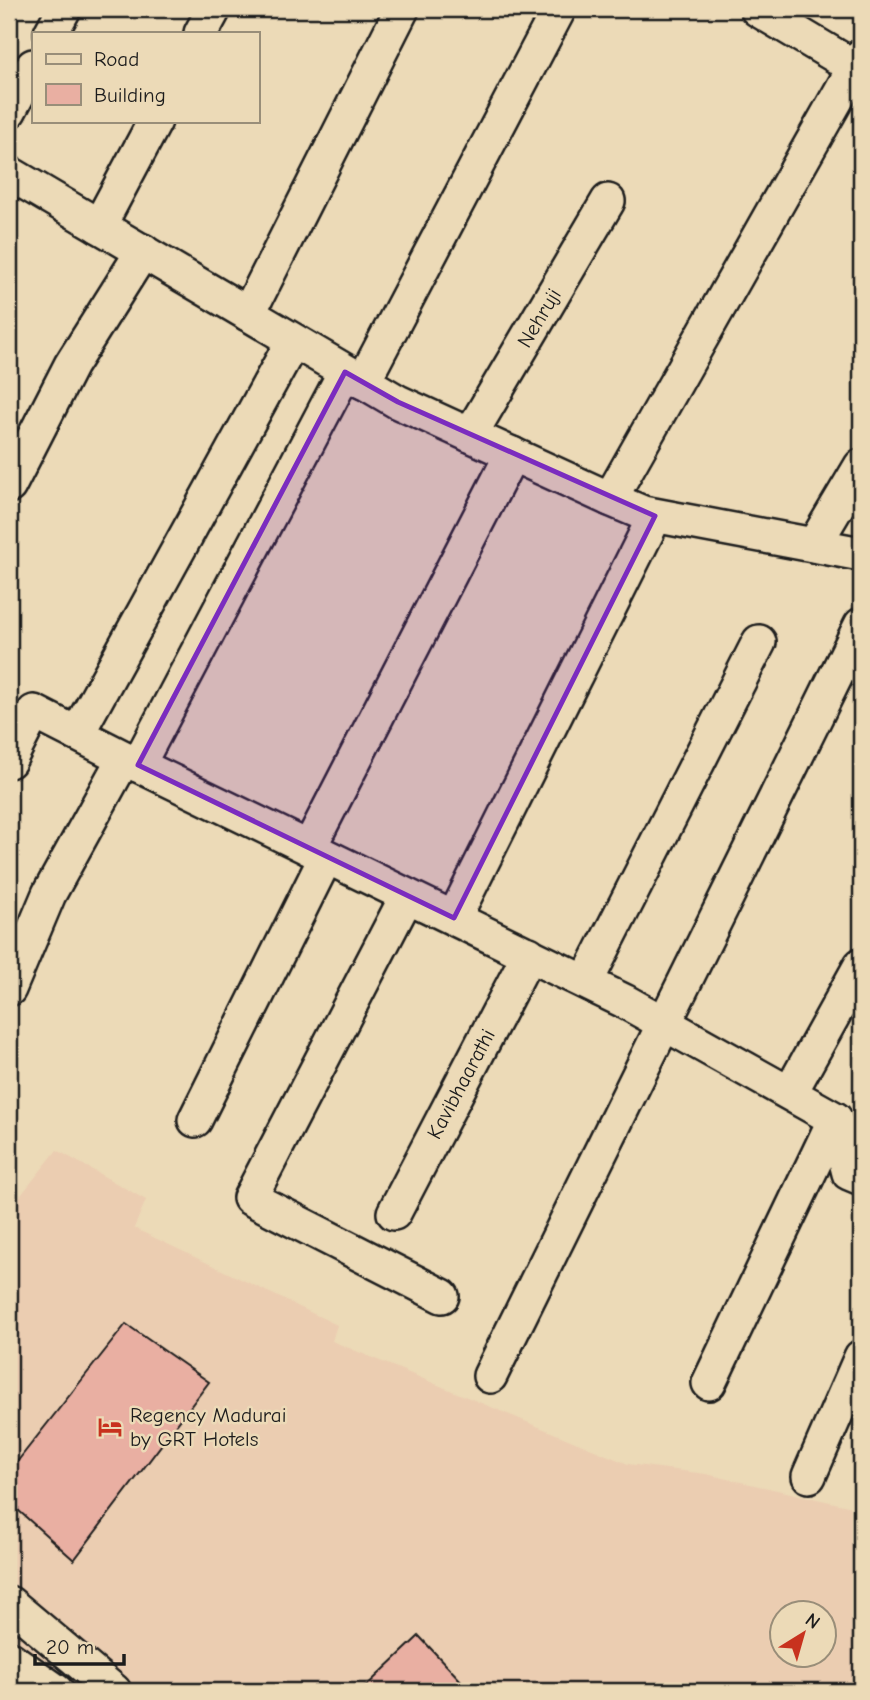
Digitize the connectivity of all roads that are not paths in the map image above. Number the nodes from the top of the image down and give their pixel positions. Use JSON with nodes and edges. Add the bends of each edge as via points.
{"nodes":[{"id":1,"x":64,"y":9,"type":"edge"},
{"id":2,"x":214,"y":9,"type":"edge"},
{"id":3,"x":402,"y":9,"type":"edge"},
{"id":4,"x":559,"y":9,"type":"edge"},
{"id":5,"x":757,"y":9,"type":"edge"},
{"id":6,"x":52,"y":32,"type":"edge"},
{"id":7,"x":202,"y":32,"type":"edge"},
{"id":8,"x":859,"y":65,"type":"edge"},
{"id":9,"x":32,"y":68,"type":"edge"},
{"id":10,"x":9,"y":111,"type":"edge"},
{"id":11,"x":154,"y":122,"type":"edge"},
{"id":12,"x":9,"y":173,"type":"edge"},
{"id":13,"x":608,"y":201,"type":"dead end"},
{"id":14,"x":99,"y":226,"type":"junction"},
{"id":15,"x":143,"y":251,"type":"junction"},
{"id":16,"x":248,"y":314,"type":"junction"},
{"id":17,"x":293,"y":341,"type":"junction"},
{"id":18,"x":354,"y":377,"type":"junction"},
{"id":19,"x":470,"y":435,"type":"junction"},
{"id":20,"x":512,"y":454,"type":"junction"},
{"id":21,"x":630,"y":463,"type":"junction"},
{"id":22,"x":861,"y":466,"type":"edge"},
{"id":23,"x":9,"y":486,"type":"edge"},
{"id":24,"x":610,"y":499,"type":"junction"},
{"id":25,"x":649,"y":515,"type":"junction"},
{"id":26,"x":814,"y":545,"type":"junction"},
{"id":27,"x":861,"y":554,"type":"edge"},
{"id":28,"x":861,"y":625,"type":"edge"},
{"id":29,"x":759,"y":642,"type":"dead end"},
{"id":30,"x":21,"y":704,"type":"edge"},
{"id":31,"x":77,"y":734,"type":"junction"},
{"id":32,"x":9,"y":761,"type":"edge"},
{"id":33,"x":131,"y":762,"type":"junction"},
{"id":34,"x":318,"y":852,"type":"junction"},
{"id":35,"x":407,"y":896,"type":"junction"},
{"id":36,"x":454,"y":918,"type":"junction"},
{"id":37,"x":529,"y":954,"type":"junction"},
{"id":38,"x":861,"y":965,"type":"edge"},
{"id":39,"x":586,"y":982,"type":"junction"},
{"id":40,"x":9,"y":989,"type":"edge"},
{"id":41,"x":665,"y":1023,"type":"junction"},
{"id":42,"x":790,"y":1093,"type":"junction"},
{"id":43,"x":835,"y":1119,"type":"junction"},
{"id":44,"x":195,"y":1120,"type":"dead end"},
{"id":45,"x":861,"y":1178,"type":"edge"},
{"id":46,"x":394,"y":1213,"type":"dead end"},
{"id":47,"x":442,"y":1296,"type":"dead end"},
{"id":48,"x":861,"y":1357,"type":"edge"},
{"id":49,"x":490,"y":1376,"type":"dead end"},
{"id":50,"x":709,"y":1383,"type":"dead end"},
{"id":51,"x":809,"y":1476,"type":"dead end"},
{"id":52,"x":9,"y":1603,"type":"edge"},
{"id":53,"x":9,"y":1658,"type":"edge"},
{"id":54,"x":56,"y":1691,"type":"edge"},
{"id":55,"x":114,"y":1691,"type":"edge"}],
"edges":[{"from":1,"to":6,"type":"street"},
{"from":2,"to":7,"type":"street"},
{"from":3,"to":16,"type":"street"},
{"from":4,"to":18,"type":"street"},
{"from":5,"to":8,"type":"street"},
{"from":8,"to":21,"type":"street"},
{"from":9,"to":10,"type":"street"},
{"from":11,"to":14,"type":"street"},
{"from":12,"to":14,"type":"street"},
{"from":13,"to":19,"type":"street","name":"Nehruji"},
{"from":14,"to":15,"type":"street"},
{"from":15,"to":16,"type":"street"},
{"from":15,"to":23,"type":"street","via":[[71,365]]},
{"from":16,"to":17,"type":"street"},
{"from":17,"to":18,"type":"street"},
{"from":17,"to":31,"type":"street"},
{"from":18,"to":19,"type":"street"},
{"from":18,"to":33,"type":"street"},
{"from":19,"to":20,"type":"street"},
{"from":20,"to":24,"type":"street"},
{"from":20,"to":34,"type":"street"},
{"from":21,"to":24,"type":"street"},
{"from":21,"to":25,"type":"street"},
{"from":22,"to":26,"type":"street"},
{"from":24,"to":25,"type":"street"},
{"from":25,"to":26,"type":"street"},
{"from":25,"to":36,"type":"street"},
{"from":26,"to":27,"type":"street"},
{"from":28,"to":41,"type":"street"},
{"from":29,"to":39,"type":"street"},
{"from":30,"to":31,"type":"street"},
{"from":30,"to":32,"type":"street"},
{"from":31,"to":33,"type":"street"},
{"from":33,"to":34,"type":"street"},
{"from":33,"to":40,"type":"street","via":[[49,894]]},
{"from":34,"to":35,"type":"street"},
{"from":34,"to":44,"type":"street"},
{"from":35,"to":36,"type":"street"},
{"from":35,"to":47,"type":"street","via":[[250,1198]]},
{"from":36,"to":37,"type":"street"},
{"from":37,"to":39,"type":"street"},
{"from":37,"to":46,"type":"street","name":"Kavibhaarathi"},
{"from":38,"to":42,"type":"street"},
{"from":39,"to":41,"type":"street"},
{"from":41,"to":42,"type":"street"},
{"from":41,"to":49,"type":"street"},
{"from":42,"to":43,"type":"street"},
{"from":43,"to":45,"type":"street","via":[[849,1173]]},
{"from":43,"to":50,"type":"street"},
{"from":48,"to":51,"type":"street"},
{"from":52,"to":55,"type":"street"},
{"from":53,"to":54,"type":"street"}]}
